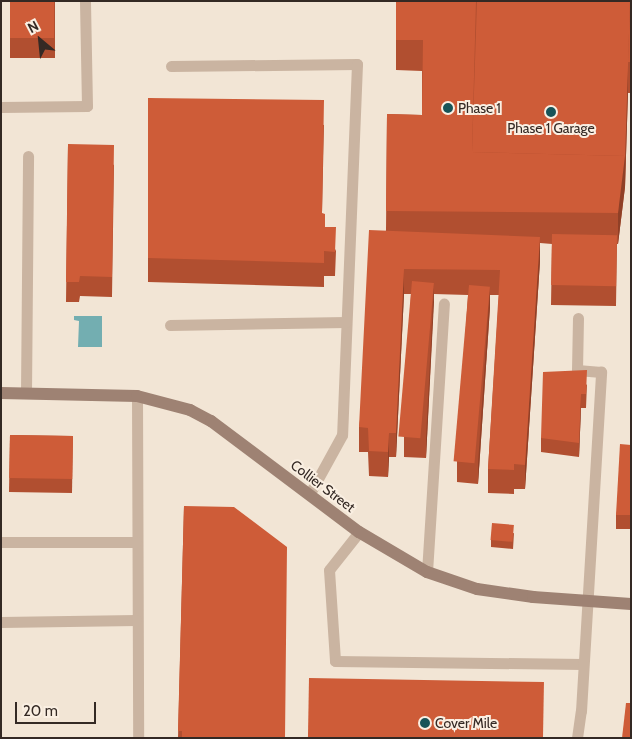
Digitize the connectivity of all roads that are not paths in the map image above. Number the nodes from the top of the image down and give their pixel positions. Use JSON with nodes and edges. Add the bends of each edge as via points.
{"nodes":[{"id":1,"x":85,"y":1,"type":"edge"},
{"id":2,"x":171,"y":66,"type":"dead end"},
{"id":3,"x":1,"y":106,"type":"edge"},
{"id":4,"x":28,"y":156,"type":"dead end"},
{"id":5,"x":444,"y":304,"type":"dead end"},
{"id":6,"x":578,"y":318,"type":"dead end"},
{"id":7,"x":346,"y":322,"type":"junction"},
{"id":8,"x":170,"y":325,"type":"dead end"},
{"id":9,"x":1,"y":393,"type":"edge"},
{"id":10,"x":26,"y":393,"type":"junction"},
{"id":11,"x":137,"y":396,"type":"junction"},
{"id":12,"x":309,"y":494,"type":"junction"},
{"id":13,"x":359,"y":532,"type":"junction"},
{"id":14,"x":1,"y":542,"type":"edge"},
{"id":15,"x":136,"y":542,"type":"junction"},
{"id":16,"x":426,"y":572,"type":"junction"},
{"id":17,"x":588,"y":601,"type":"junction"},
{"id":18,"x":631,"y":604,"type":"edge"},
{"id":19,"x":136,"y":620,"type":"junction"},
{"id":20,"x":1,"y":622,"type":"edge"},
{"id":21,"x":583,"y":664,"type":"junction"},
{"id":22,"x":138,"y":738,"type":"edge"},
{"id":23,"x":577,"y":738,"type":"edge"}],
"edges":[{"from":1,"to":3,"type":"lane","via":[[87,106]]},
{"from":2,"to":7,"type":"lane","via":[[357,64]]},
{"from":4,"to":10,"type":"lane"},
{"from":5,"to":16,"type":"lane"},
{"from":6,"to":17,"type":"lane","via":[[577,370],[600,372]]},
{"from":7,"to":8,"type":"lane"},
{"from":7,"to":12,"type":"lane","via":[[342,435]]},
{"from":9,"to":10,"type":"street","name":"Collier Street"},
{"from":10,"to":11,"type":"street","name":"Collier Street"},
{"from":11,"to":12,"type":"street","name":"Collier Street","via":[[190,410],[211,421]]},
{"from":11,"to":15,"type":"lane"},
{"from":12,"to":13,"type":"street","name":"Collier Street"},
{"from":13,"to":16,"type":"street","name":"Collier Street"},
{"from":13,"to":21,"type":"lane","via":[[329,570],[335,661]]},
{"from":14,"to":15,"type":"lane"},
{"from":15,"to":19,"type":"lane"},
{"from":16,"to":17,"type":"street","name":"Collier Street","via":[[477,589]]},
{"from":17,"to":18,"type":"street","name":"Collier Street"},
{"from":17,"to":21,"type":"lane"},
{"from":19,"to":20,"type":"lane"},
{"from":19,"to":22,"type":"lane"},
{"from":21,"to":23,"type":"lane"}]}
